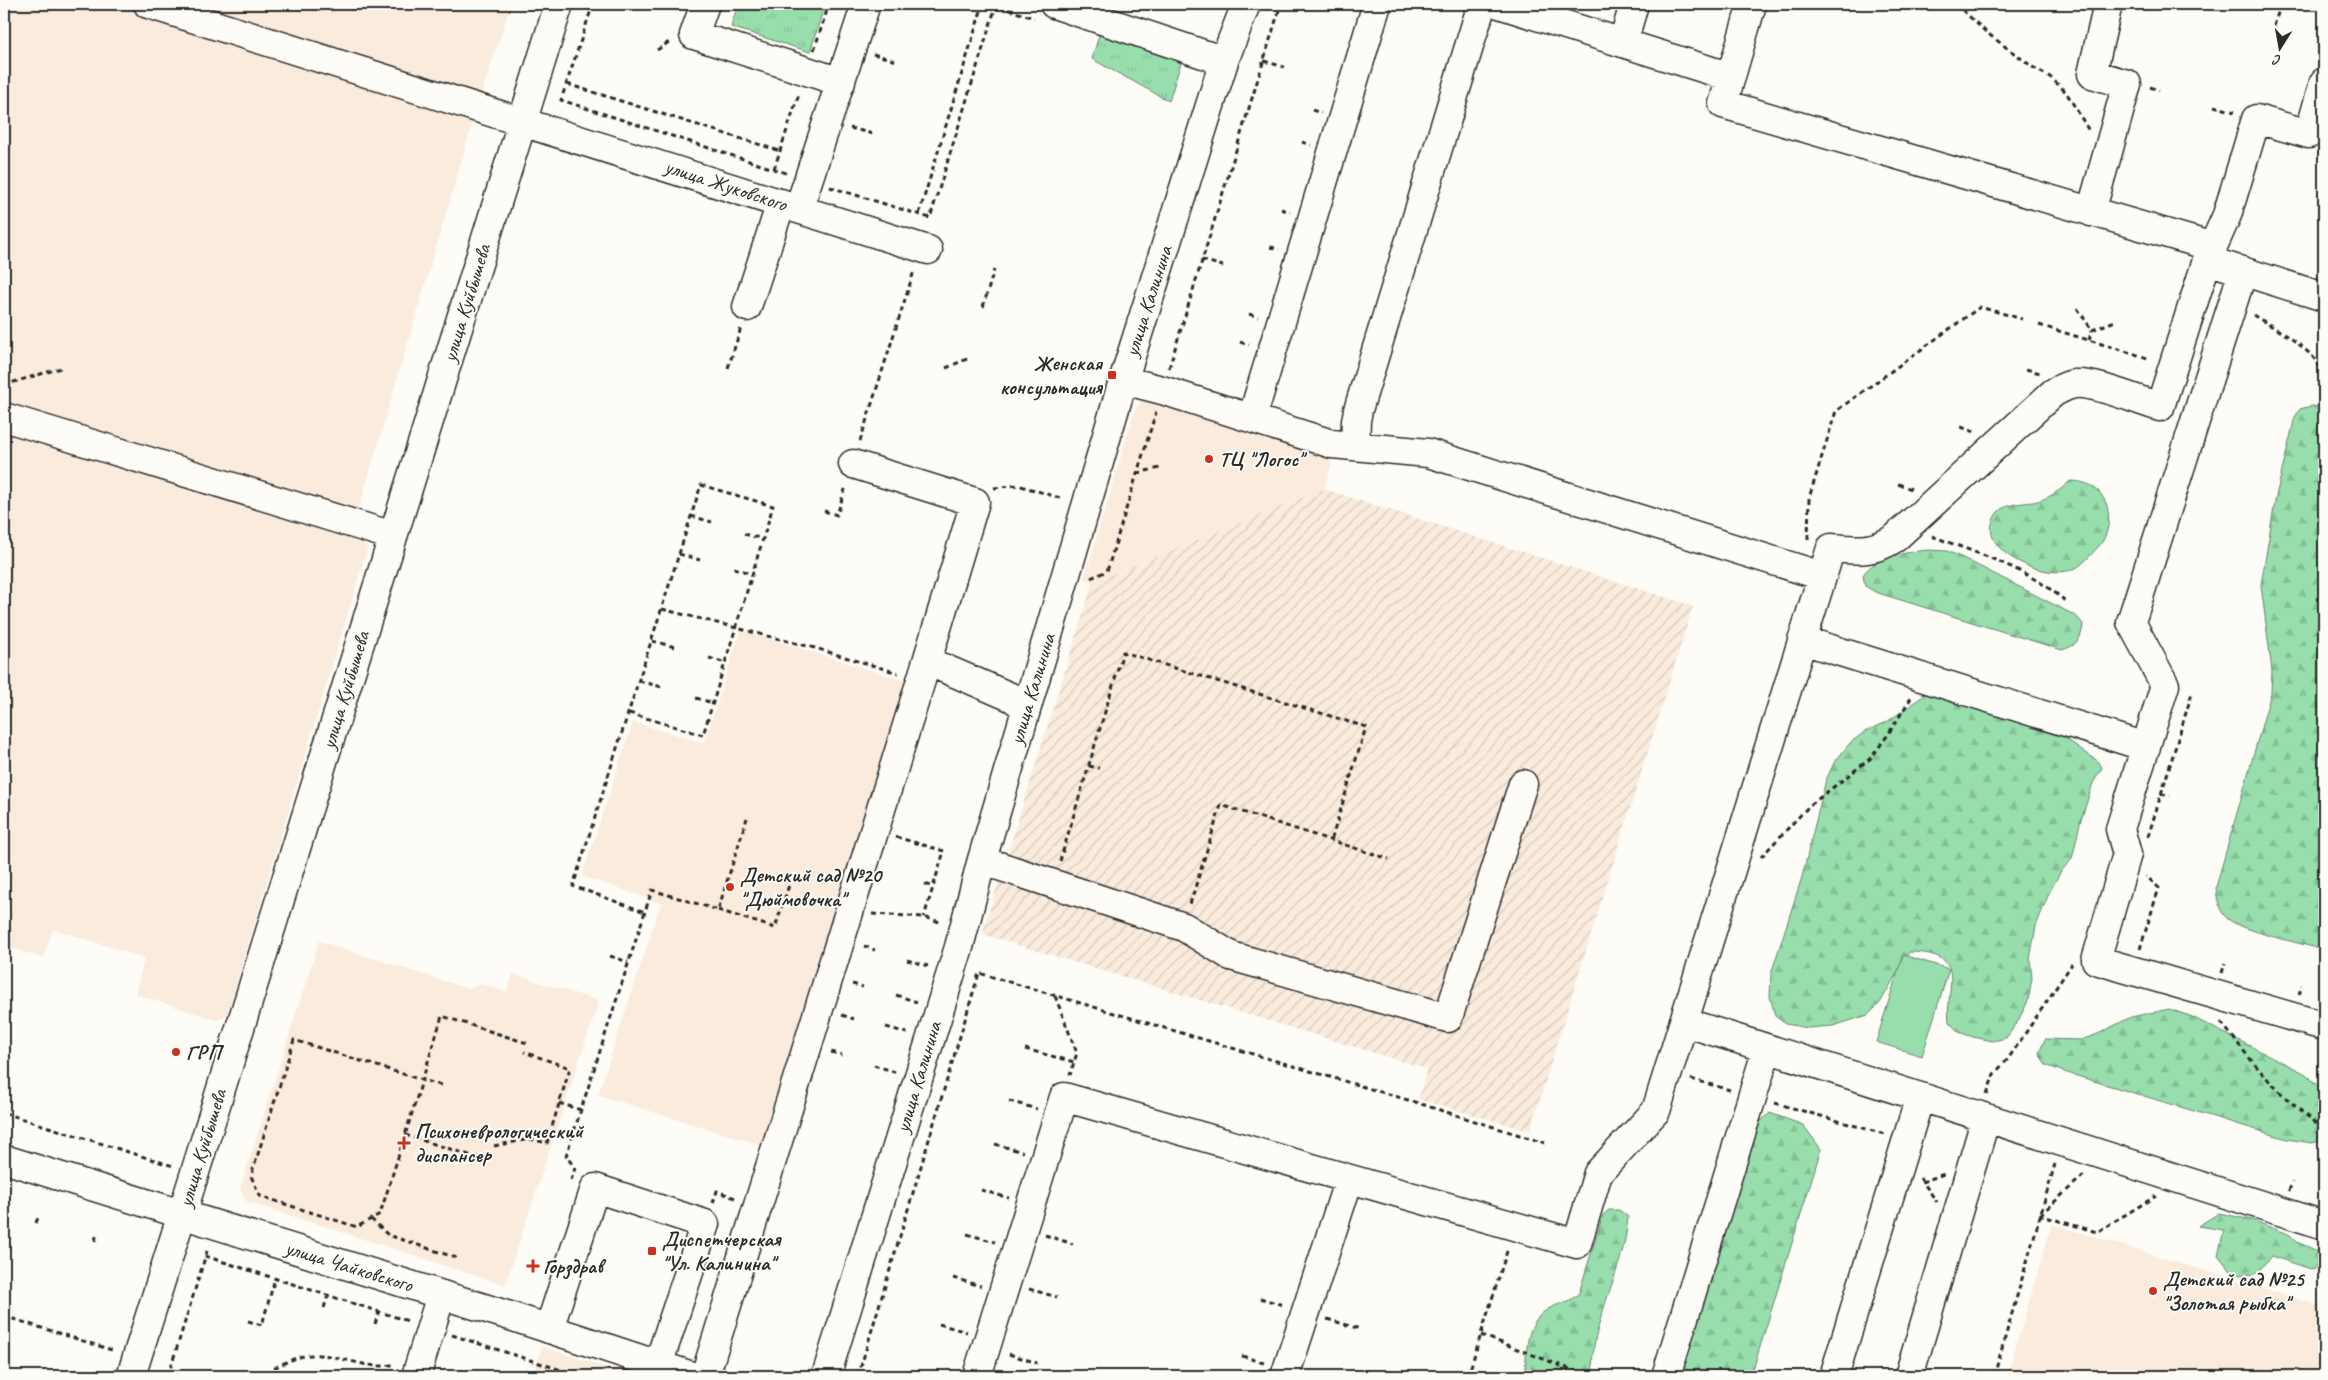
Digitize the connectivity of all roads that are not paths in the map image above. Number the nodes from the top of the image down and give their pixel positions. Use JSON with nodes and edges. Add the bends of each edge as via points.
{"nodes":[{"id":1,"x":148,"y":4,"type":"edge"},
{"id":2,"x":559,"y":4,"type":"edge"},
{"id":3,"x":705,"y":4,"type":"edge"},
{"id":4,"x":866,"y":4,"type":"edge"},
{"id":5,"x":1054,"y":4,"type":"edge"},
{"id":6,"x":1246,"y":4,"type":"edge"},
{"id":7,"x":1377,"y":4,"type":"edge"},
{"id":8,"x":1482,"y":4,"type":"edge"},
{"id":9,"x":1499,"y":4,"type":"edge"},
{"id":10,"x":1634,"y":4,"type":"edge"},
{"id":11,"x":1752,"y":4,"type":"edge"},
{"id":12,"x":2108,"y":4,"type":"edge"},
{"id":13,"x":1088,"y":9,"type":"edge"},
{"id":14,"x":1623,"y":43,"type":"junction"},
{"id":15,"x":1224,"y":62,"type":"junction"},
{"id":16,"x":1731,"y":77,"type":"junction"},
{"id":17,"x":840,"y":82,"type":"junction"},
{"id":18,"x":2324,"y":82,"type":"edge"},
{"id":19,"x":523,"y":121,"type":"junction"},
{"id":20,"x":790,"y":206,"type":"junction"},
{"id":21,"x":2091,"y":212,"type":"junction"},
{"id":22,"x":925,"y":249,"type":"road end"},
{"id":23,"x":2210,"y":254,"type":"junction"},
{"id":24,"x":2243,"y":272,"type":"junction"},
{"id":25,"x":2324,"y":297,"type":"edge"},
{"id":26,"x":748,"y":307,"type":"road end"},
{"id":27,"x":1123,"y":380,"type":"junction"},
{"id":28,"x":4,"y":417,"type":"edge"},
{"id":29,"x":1252,"y":418,"type":"junction"},
{"id":30,"x":1356,"y":446,"type":"junction"},
{"id":31,"x":856,"y":457,"type":"road end"},
{"id":32,"x":393,"y":536,"type":"junction"},
{"id":33,"x":1815,"y":574,"type":"junction"},
{"id":34,"x":1802,"y":640,"type":"junction"},
{"id":35,"x":924,"y":670,"type":"junction"},
{"id":36,"x":1026,"y":708,"type":"junction"},
{"id":37,"x":2146,"y":747,"type":"junction"},
{"id":38,"x":1524,"y":784,"type":"dead end"},
{"id":39,"x":981,"y":863,"type":"junction"},
{"id":40,"x":1684,"y":1022,"type":"junction"},
{"id":41,"x":2324,"y":1026,"type":"edge"},
{"id":42,"x":1768,"y":1049,"type":"junction"},
{"id":43,"x":1920,"y":1097,"type":"junction"},
{"id":44,"x":1983,"y":1117,"type":"junction"},
{"id":45,"x":4,"y":1159,"type":"edge"},
{"id":46,"x":1349,"y":1179,"type":"junction"},
{"id":47,"x":182,"y":1214,"type":"junction"},
{"id":48,"x":2324,"y":1225,"type":"edge"},
{"id":49,"x":442,"y":1295,"type":"junction"},
{"id":50,"x":549,"y":1329,"type":"junction"},
{"id":51,"x":424,"y":1352,"type":"edge"},
{"id":52,"x":658,"y":1365,"type":"junction"},
{"id":53,"x":131,"y":1376,"type":"edge"},
{"id":54,"x":692,"y":1376,"type":"edge"},
{"id":55,"x":705,"y":1376,"type":"edge"},
{"id":56,"x":826,"y":1376,"type":"edge"},
{"id":57,"x":977,"y":1376,"type":"edge"},
{"id":58,"x":1286,"y":1376,"type":"edge"},
{"id":59,"x":1666,"y":1376,"type":"edge"},
{"id":60,"x":1834,"y":1376,"type":"edge"},
{"id":61,"x":1909,"y":1376,"type":"edge"}],
"edges":[{"from":1,"to":19,"type":"street","name":"улица Жуковского"},
{"from":2,"to":19,"type":"street","name":"улица Куйбышева"},
{"from":3,"to":17,"type":"street","via":[[694,35]]},
{"from":4,"to":17,"type":"street"},
{"from":5,"to":13,"type":"street"},
{"from":6,"to":15,"type":"street","name":"улица Калинина"},
{"from":7,"to":29,"type":"street"},
{"from":8,"to":30,"type":"street","via":[[1358,410]]},
{"from":9,"to":14,"type":"street"},
{"from":10,"to":14,"type":"street"},
{"from":11,"to":16,"type":"street"},
{"from":12,"to":21,"type":"street","via":[[2092,74],[2127,84]]},
{"from":13,"to":15,"type":"street"},
{"from":14,"to":16,"type":"street"},
{"from":15,"to":27,"type":"street","name":"улица Калинина"},
{"from":16,"to":21,"type":"street","via":[[1723,104]]},
{"from":17,"to":20,"type":"street","via":[[823,182]]},
{"from":18,"to":23,"type":"street","via":[[2309,134],[2256,119],[2227,215]]},
{"from":19,"to":20,"type":"street","name":"улица Жуковского"},
{"from":19,"to":32,"type":"street","name":"улица Куйбышева"},
{"from":20,"to":22,"type":"street","name":"улица Жуковского"},
{"from":20,"to":26,"type":"street"},
{"from":21,"to":23,"type":"street"},
{"from":23,"to":24,"type":"street"},
{"from":23,"to":33,"type":"street","via":[[2160,407],[2089,385],[2064,387],[2052,393],[1908,526],[1882,546],[1870,550],[1831,548]]},
{"from":24,"to":25,"type":"street"},
{"from":24,"to":37,"type":"street","via":[[2131,622],[2165,685]]},
{"from":27,"to":29,"type":"street"},
{"from":27,"to":36,"type":"street","name":"улица Калинина"},
{"from":28,"to":32,"type":"street"},
{"from":29,"to":30,"type":"street","via":[[1332,444]]},
{"from":30,"to":33,"type":"street","via":[[1428,453]]},
{"from":31,"to":35,"type":"street","via":[[976,502]]},
{"from":32,"to":47,"type":"street","name":"улица Куйбышева"},
{"from":33,"to":34,"type":"street"},
{"from":34,"to":37,"type":"street"},
{"from":34,"to":40,"type":"street"},
{"from":35,"to":36,"type":"street","via":[[1013,698]]},
{"from":35,"to":55,"type":"street"},
{"from":36,"to":39,"type":"street","name":"улица Калинина"},
{"from":37,"to":41,"type":"street","via":[[2120,829],[2127,854],[2096,960]]},
{"from":38,"to":39,"type":"street","via":[[1448,1018],[1232,956],[1184,927],[999,866]]},
{"from":39,"to":56,"type":"street","name":"улица Калинина","via":[[959,947]]},
{"from":40,"to":42,"type":"street"},
{"from":40,"to":46,"type":"street","via":[[1656,1111],[1598,1173],[1577,1244]]},
{"from":42,"to":43,"type":"street"},
{"from":42,"to":59,"type":"street"},
{"from":43,"to":44,"type":"street"},
{"from":43,"to":60,"type":"street"},
{"from":44,"to":48,"type":"street"},
{"from":44,"to":61,"type":"street","via":[[1973,1163]]},
{"from":45,"to":47,"type":"street","name":"улица Чайковского"},
{"from":46,"to":57,"type":"street","via":[[1064,1097]]},
{"from":46,"to":58,"type":"street"},
{"from":47,"to":49,"type":"street","name":"улица Чайковского"},
{"from":47,"to":53,"type":"street","name":"улица Куйбышева"},
{"from":49,"to":50,"type":"street","name":"улица Чайковского"},
{"from":49,"to":51,"type":"street"},
{"from":50,"to":52,"type":"street","name":"улица Чайковского"},
{"from":50,"to":52,"type":"street","via":[[596,1188],[705,1224]]},
{"from":52,"to":54,"type":"street","name":"улица Чайковского"}]}
